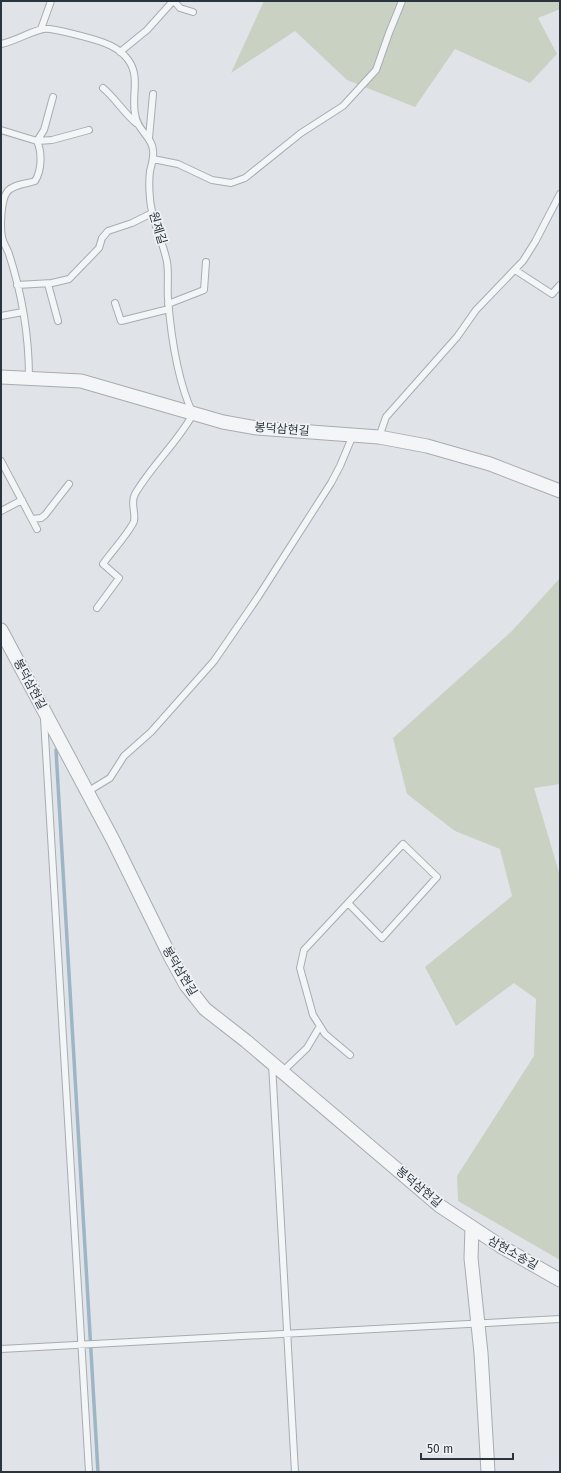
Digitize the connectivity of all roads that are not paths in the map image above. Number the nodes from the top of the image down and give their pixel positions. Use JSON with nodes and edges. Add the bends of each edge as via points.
{"nodes":[{"id":1,"x":51,"y":1,"type":"edge"},
{"id":2,"x":173,"y":1,"type":"edge"},
{"id":3,"x":402,"y":1,"type":"edge"},
{"id":4,"x":193,"y":12,"type":"dead end"},
{"id":5,"x":41,"y":29,"type":"junction"},
{"id":6,"x":1,"y":44,"type":"edge"},
{"id":7,"x":120,"y":52,"type":"junction"},
{"id":8,"x":103,"y":88,"type":"dead end"},
{"id":9,"x":153,"y":94,"type":"dead end"},
{"id":10,"x":53,"y":97,"type":"dead end"},
{"id":11,"x":136,"y":123,"type":"junction"},
{"id":12,"x":1,"y":130,"type":"edge"},
{"id":13,"x":89,"y":130,"type":"dead end"},
{"id":14,"x":149,"y":138,"type":"junction"},
{"id":15,"x":37,"y":141,"type":"junction"},
{"id":16,"x":153,"y":159,"type":"junction"},
{"id":17,"x":560,"y":194,"type":"edge"},
{"id":18,"x":152,"y":213,"type":"junction"},
{"id":19,"x":206,"y":262,"type":"dead end"},
{"id":20,"x":515,"y":270,"type":"junction"},
{"id":21,"x":48,"y":284,"type":"junction"},
{"id":22,"x":17,"y":285,"type":"junction"},
{"id":23,"x":560,"y":285,"type":"edge"},
{"id":24,"x":115,"y":303,"type":"dead end"},
{"id":25,"x":168,"y":306,"type":"junction"},
{"id":26,"x":23,"y":312,"type":"junction"},
{"id":27,"x":1,"y":316,"type":"edge"},
{"id":28,"x":58,"y":321,"type":"dead end"},
{"id":29,"x":1,"y":377,"type":"edge"},
{"id":30,"x":29,"y":378,"type":"junction"},
{"id":31,"x":193,"y":414,"type":"junction"},
{"id":32,"x":353,"y":433,"type":"junction"},
{"id":33,"x":379,"y":436,"type":"junction"},
{"id":34,"x":1,"y":461,"type":"edge"},
{"id":35,"x":69,"y":484,"type":"dead end"},
{"id":36,"x":560,"y":491,"type":"edge"},
{"id":37,"x":22,"y":500,"type":"junction"},
{"id":38,"x":1,"y":511,"type":"edge"},
{"id":39,"x":32,"y":519,"type":"junction"},
{"id":40,"x":37,"y":529,"type":"dead end"},
{"id":41,"x":97,"y":608,"type":"dead end"},
{"id":42,"x":1,"y":630,"type":"edge"},
{"id":43,"x":44,"y":711,"type":"junction"},
{"id":44,"x":87,"y":792,"type":"junction"},
{"id":45,"x":348,"y":903,"type":"junction"},
{"id":46,"x":320,"y":1026,"type":"junction"},
{"id":47,"x":350,"y":1055,"type":"dead end"},
{"id":48,"x":272,"y":1063,"type":"junction"},
{"id":49,"x":282,"y":1072,"type":"junction"},
{"id":50,"x":469,"y":1227,"type":"junction"},
{"id":51,"x":560,"y":1280,"type":"edge"},
{"id":52,"x":560,"y":1319,"type":"edge"},
{"id":53,"x":479,"y":1323,"type":"junction"},
{"id":54,"x":288,"y":1333,"type":"junction"},
{"id":55,"x":82,"y":1344,"type":"junction"},
{"id":56,"x":1,"y":1349,"type":"edge"},
{"id":57,"x":89,"y":1472,"type":"edge"},
{"id":58,"x":295,"y":1472,"type":"edge"},
{"id":59,"x":488,"y":1472,"type":"edge"}],
"edges":[{"from":1,"to":5,"type":"lane"},
{"from":2,"to":4,"type":"lane","via":[[180,8]]},
{"from":2,"to":7,"type":"lane","via":[[147,30]]},
{"from":3,"to":16,"type":"lane","via":[[376,70],[343,106],[301,133],[245,178],[231,183],[212,180],[178,164]]},
{"from":5,"to":6,"type":"lane"},
{"from":5,"to":7,"type":"lane","via":[[58,30],[102,42]]},
{"from":7,"to":11,"type":"lane","via":[[134,67]]},
{"from":8,"to":11,"type":"lane","name":"원제길"},
{"from":9,"to":14,"type":"lane"},
{"from":10,"to":15,"type":"lane","via":[[44,130]]},
{"from":11,"to":14,"type":"lane","name":"원제길"},
{"from":12,"to":15,"type":"lane"},
{"from":13,"to":15,"type":"lane","via":[[52,140]]},
{"from":14,"to":16,"type":"lane","name":"원제길","via":[[152,142]]},
{"from":15,"to":22,"type":"lane","via":[[40,153],[39,174],[35,181],[12,187],[3,200],[2,237]]},
{"from":16,"to":18,"type":"lane","name":"원제길","via":[[149,181]]},
{"from":17,"to":20,"type":"lane","via":[[535,242]]},
{"from":18,"to":21,"type":"lane","via":[[108,231],[102,238],[99,248],[77,272],[61,282]]},
{"from":18,"to":25,"type":"lane","name":"원제길","via":[[168,264]]},
{"from":19,"to":25,"type":"lane","via":[[204,290]]},
{"from":20,"to":23,"type":"lane","via":[[552,294]]},
{"from":20,"to":33,"type":"lane","via":[[476,310],[457,337],[386,417]]},
{"from":21,"to":22,"type":"lane"},
{"from":21,"to":28,"type":"lane"},
{"from":22,"to":26,"type":"lane"},
{"from":24,"to":25,"type":"lane","via":[[121,321]]},
{"from":25,"to":31,"type":"lane","name":"원제길","via":[[180,377],[185,398]]},
{"from":26,"to":27,"type":"lane"},
{"from":26,"to":30,"type":"lane","via":[[29,352]]},
{"from":29,"to":30,"type":"street","name":"봉덕삼현길"},
{"from":30,"to":31,"type":"street","name":"봉덕삼현길","via":[[81,381]]},
{"from":31,"to":32,"type":"street","name":"봉덕삼현길","via":[[257,428]]},
{"from":31,"to":41,"type":"lane","via":[[177,440],[135,495],[134,521],[103,564],[119,578]]},
{"from":32,"to":33,"type":"street","name":"봉덕삼현길"},
{"from":32,"to":44,"type":"lane","via":[[344,459],[331,483],[214,662],[151,732],[124,756],[110,778]]},
{"from":33,"to":36,"type":"street","name":"봉덕삼현길","via":[[427,446],[490,464]]},
{"from":34,"to":37,"type":"lane"},
{"from":35,"to":39,"type":"lane","via":[[45,516]]},
{"from":37,"to":38,"type":"lane"},
{"from":37,"to":39,"type":"lane"},
{"from":39,"to":40,"type":"lane"},
{"from":42,"to":43,"type":"street","name":"봉덕삼현길"},
{"from":43,"to":44,"type":"street","name":"봉덕삼현길"},
{"from":43,"to":55,"type":"lane"},
{"from":44,"to":48,"type":"street","name":"봉덕삼현길","via":[[186,985],[205,1009]]},
{"from":45,"to":45,"type":"lane","via":[[403,844],[437,877],[382,938]]},
{"from":45,"to":46,"type":"lane","via":[[304,950],[300,968],[313,1015]]},
{"from":46,"to":47,"type":"lane","via":[[325,1034]]},
{"from":46,"to":49,"type":"lane","via":[[307,1048]]},
{"from":48,"to":49,"type":"street","name":"봉덕삼현길"},
{"from":48,"to":54,"type":"lane"},
{"from":49,"to":50,"type":"street","name":"봉덕삼현길","via":[[440,1206]]},
{"from":50,"to":51,"type":"street","name":"삼현소송길"},
{"from":50,"to":53,"type":"street"},
{"from":52,"to":53,"type":"lane"},
{"from":53,"to":54,"type":"lane"},
{"from":53,"to":59,"type":"street"},
{"from":54,"to":55,"type":"lane"},
{"from":54,"to":58,"type":"lane"},
{"from":55,"to":56,"type":"lane"},
{"from":55,"to":57,"type":"lane"}]}
